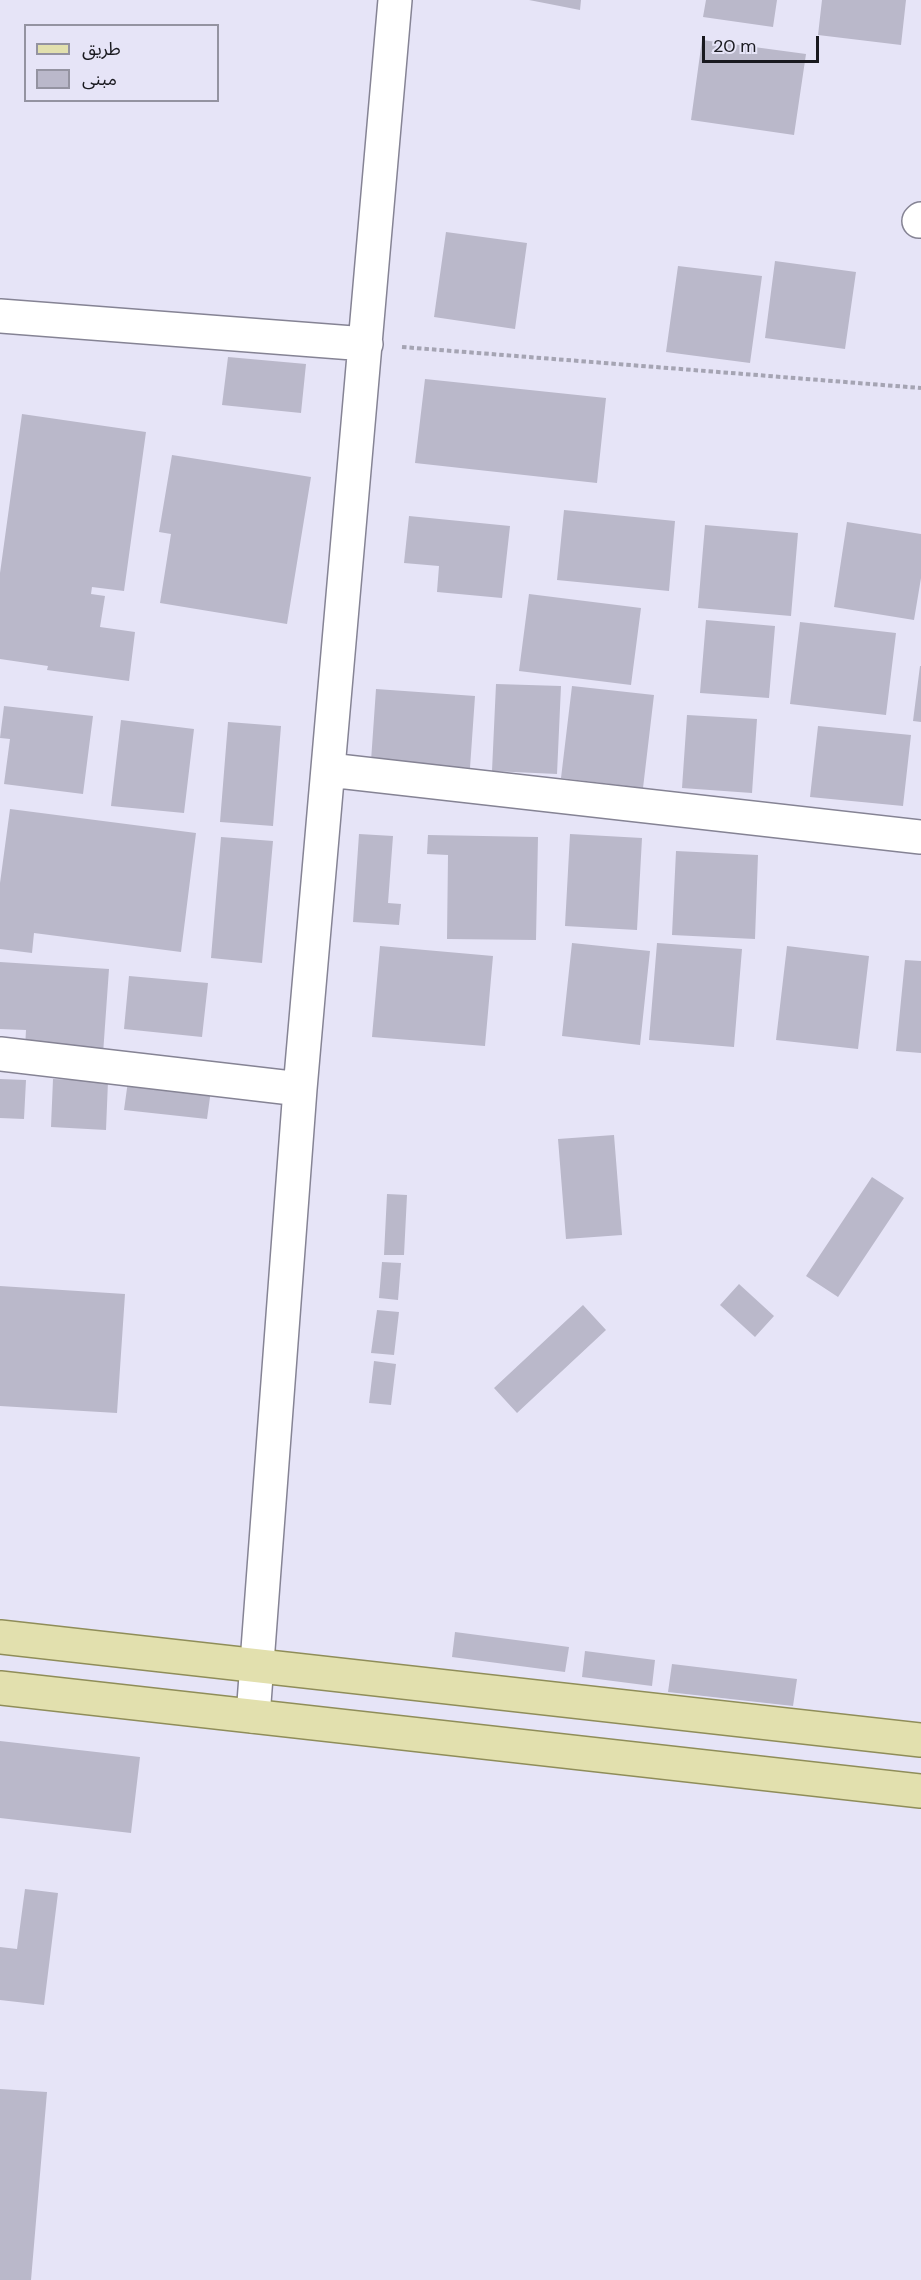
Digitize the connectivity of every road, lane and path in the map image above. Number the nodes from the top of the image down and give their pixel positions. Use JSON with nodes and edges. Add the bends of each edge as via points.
{"nodes":[{"id":1,"x":395,"y":0,"type":"edge"},
{"id":2,"x":0,"y":316,"type":"edge"},
{"id":3,"x":366,"y":344,"type":"junction"},
{"id":4,"x":921,"y":388,"type":"edge"},
{"id":5,"x":329,"y":770,"type":"junction"},
{"id":6,"x":921,"y":837,"type":"edge"},
{"id":7,"x":0,"y":1054,"type":"edge"},
{"id":8,"x":300,"y":1089,"type":"junction"},
{"id":9,"x":0,"y":1637,"type":"edge"},
{"id":10,"x":258,"y":1666,"type":"junction"},
{"id":11,"x":0,"y":1688,"type":"edge"},
{"id":12,"x":253,"y":1716,"type":"junction"},
{"id":13,"x":921,"y":1740,"type":"edge"},
{"id":14,"x":921,"y":1791,"type":"edge"}],
"edges":[{"from":1,"to":3,"type":"street"},
{"from":2,"to":3,"type":"street"},
{"from":3,"to":4,"type":"path"},
{"from":3,"to":5,"type":"street"},
{"from":5,"to":6,"type":"street"},
{"from":5,"to":8,"type":"street"},
{"from":7,"to":8,"type":"street"},
{"from":8,"to":10,"type":"street"},
{"from":9,"to":10,"type":"main road"},
{"from":10,"to":12,"type":"street"},
{"from":10,"to":13,"type":"main road"},
{"from":11,"to":12,"type":"main road"},
{"from":12,"to":14,"type":"main road"}]}
